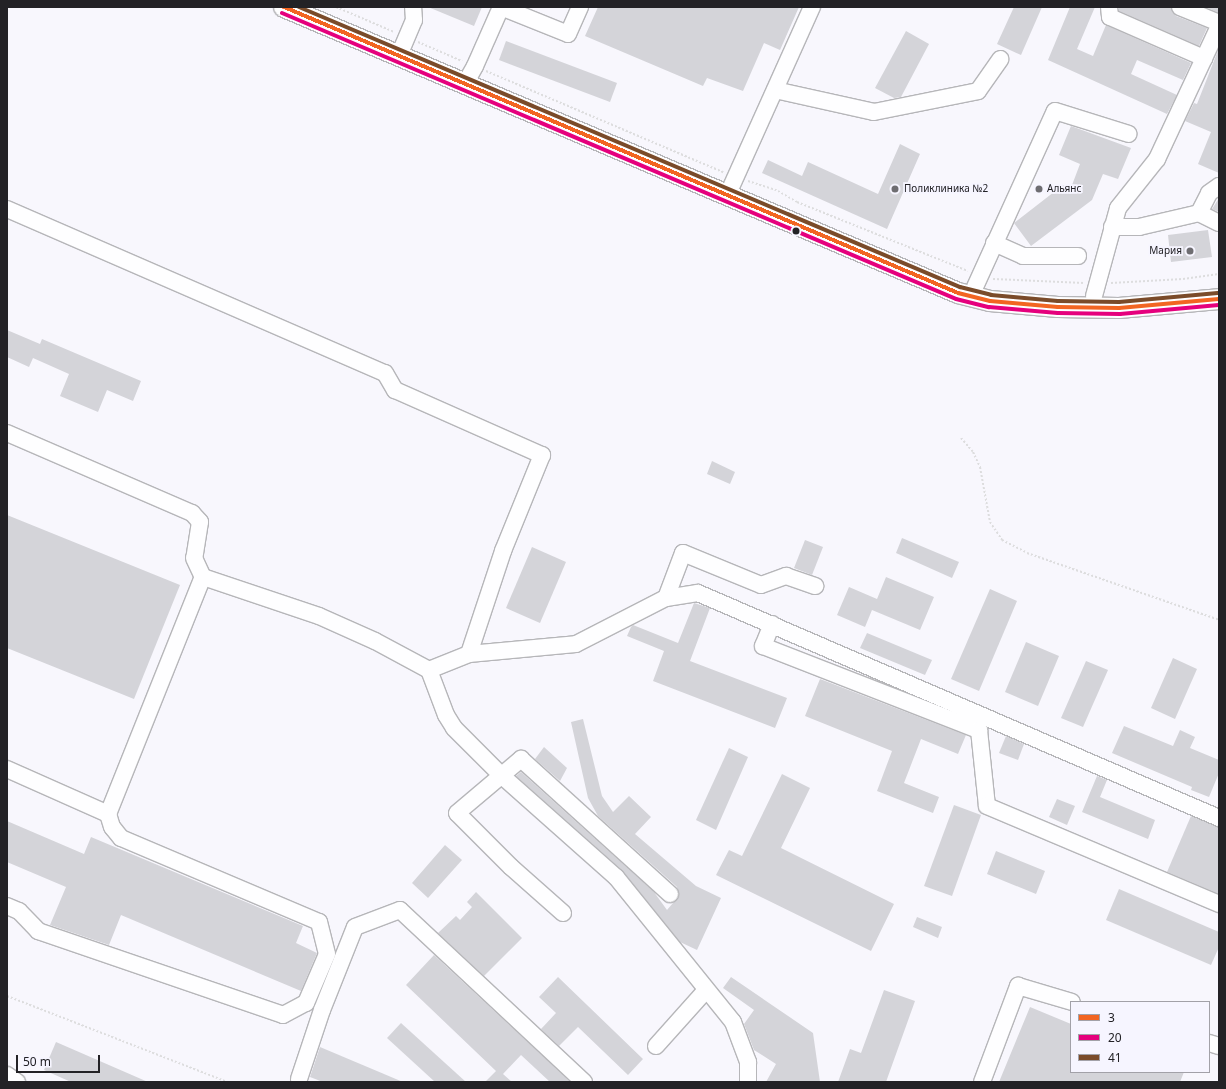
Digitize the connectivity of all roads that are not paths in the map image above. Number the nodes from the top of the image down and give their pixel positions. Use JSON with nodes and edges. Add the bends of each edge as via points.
{"nodes":[{"id":1,"x":284,"y":7,"type":"edge"},
{"id":2,"x":312,"y":7,"type":"edge"},
{"id":3,"x":413,"y":7,"type":"edge"},
{"id":4,"x":580,"y":7,"type":"edge"},
{"id":5,"x":812,"y":7,"type":"edge"},
{"id":6,"x":1108,"y":7,"type":"edge"},
{"id":7,"x":1180,"y":7,"type":"edge"},
{"id":8,"x":1219,"y":24,"type":"edge"},
{"id":9,"x":405,"y":42,"type":"junction"},
{"id":10,"x":1204,"y":58,"type":"junction"},
{"id":11,"x":1000,"y":59,"type":"dead end"},
{"id":12,"x":471,"y":75,"type":"junction"},
{"id":13,"x":776,"y":90,"type":"junction"},
{"id":14,"x":1129,"y":134,"type":"dead end"},
{"id":15,"x":731,"y":186,"type":"junction"},
{"id":16,"x":1219,"y":186,"type":"edge"},
{"id":17,"x":7,"y":209,"type":"edge"},
{"id":18,"x":1199,"y":213,"type":"junction"},
{"id":19,"x":1219,"y":223,"type":"edge"},
{"id":20,"x":1112,"y":227,"type":"junction"},
{"id":21,"x":994,"y":244,"type":"junction"},
{"id":22,"x":1078,"y":256,"type":"dead end"},
{"id":23,"x":977,"y":281,"type":"junction"},
{"id":24,"x":1219,"y":287,"type":"edge"},
{"id":25,"x":1095,"y":290,"type":"junction"},
{"id":26,"x":1219,"y":299,"type":"edge"},
{"id":27,"x":7,"y":433,"type":"edge"},
{"id":28,"x":203,"y":577,"type":"junction"},
{"id":29,"x":815,"y":586,"type":"dead end"},
{"id":30,"x":666,"y":598,"type":"junction"},
{"id":31,"x":772,"y":624,"type":"junction"},
{"id":32,"x":469,"y":654,"type":"junction"},
{"id":33,"x":429,"y":670,"type":"junction"},
{"id":34,"x":7,"y":769,"type":"edge"},
{"id":35,"x":501,"y":775,"type":"junction"},
{"id":36,"x":108,"y":814,"type":"junction"},
{"id":37,"x":1219,"y":818,"type":"edge"},
{"id":38,"x":670,"y":894,"type":"dead end"},
{"id":39,"x":1219,"y":904,"type":"edge"},
{"id":40,"x":7,"y":906,"type":"edge"},
{"id":41,"x":563,"y":913,"type":"dead end"},
{"id":42,"x":706,"y":990,"type":"junction"},
{"id":43,"x":1070,"y":1001,"type":"edge"},
{"id":44,"x":656,"y":1046,"type":"dead end"},
{"id":45,"x":7,"y":1075,"type":"edge"},
{"id":46,"x":299,"y":1079,"type":"dead end"},
{"id":47,"x":17,"y":1082,"type":"edge"},
{"id":48,"x":584,"y":1082,"type":"edge"},
{"id":49,"x":748,"y":1082,"type":"edge"},
{"id":50,"x":982,"y":1082,"type":"edge"}],
"edges":[{"from":1,"to":12,"type":"main road"},
{"from":2,"to":9,"type":"main road"},
{"from":3,"to":9,"type":"lane","via":[[414,20]]},
{"from":4,"to":12,"type":"lane","via":[[568,34],[501,7]]},
{"from":5,"to":13,"type":"lane"},
{"from":6,"to":10,"type":"lane","via":[[1110,16]]},
{"from":7,"to":8,"type":"lane"},
{"from":8,"to":10,"type":"lane"},
{"from":9,"to":12,"type":"main road"},
{"from":10,"to":20,"type":"lane","via":[[1157,159],[1118,208]]},
{"from":11,"to":13,"type":"lane","via":[[978,91],[874,112]]},
{"from":12,"to":15,"type":"main road"},
{"from":13,"to":15,"type":"lane"},
{"from":14,"to":21,"type":"lane","via":[[1055,111]]},
{"from":15,"to":23,"type":"main road","via":[[924,269]]},
{"from":15,"to":26,"type":"main road","via":[[921,279],[990,301],[1119,308]]},
{"from":16,"to":18,"type":"lane","via":[[1209,193]]},
{"from":17,"to":32,"type":"lane","via":[[385,373],[395,390],[542,455],[503,551]]},
{"from":18,"to":19,"type":"lane"},
{"from":18,"to":20,"type":"lane","via":[[1139,227]]},
{"from":20,"to":25,"type":"lane"},
{"from":21,"to":22,"type":"lane","via":[[1023,256]]},
{"from":21,"to":23,"type":"lane"},
{"from":23,"to":25,"type":"main road","via":[[1025,294]]},
{"from":24,"to":25,"type":"main road","via":[[1140,295]]},
{"from":27,"to":28,"type":"lane","via":[[192,513],[200,522],[194,558]]},
{"from":28,"to":33,"type":"lane","via":[[319,616],[375,641]]},
{"from":28,"to":36,"type":"lane"},
{"from":29,"to":30,"type":"lane","via":[[786,576],[761,585],[682,553]]},
{"from":30,"to":31,"type":"lane","via":[[698,593]]},
{"from":30,"to":32,"type":"lane","via":[[576,644]]},
{"from":31,"to":37,"type":"lane"},
{"from":31,"to":39,"type":"lane","via":[[763,646],[979,730],[987,806]]},
{"from":32,"to":33,"type":"lane"},
{"from":33,"to":35,"type":"lane","via":[[446,715],[454,728]]},
{"from":34,"to":36,"type":"lane"},
{"from":35,"to":38,"type":"lane","via":[[521,759]]},
{"from":35,"to":41,"type":"lane","via":[[457,813],[511,867]]},
{"from":35,"to":42,"type":"lane","via":[[616,877]]},
{"from":36,"to":40,"type":"lane","via":[[112,827],[122,838],[319,922],[327,954],[306,1003],[283,1015],[38,931],[19,911]]},
{"from":42,"to":44,"type":"lane"},
{"from":42,"to":49,"type":"lane","via":[[733,1022],[748,1062]]},
{"from":43,"to":50,"type":"lane","via":[[1018,986]]},
{"from":45,"to":47,"type":"lane"},
{"from":46,"to":48,"type":"lane","via":[[322,1010],[355,927],[400,910]]}]}
